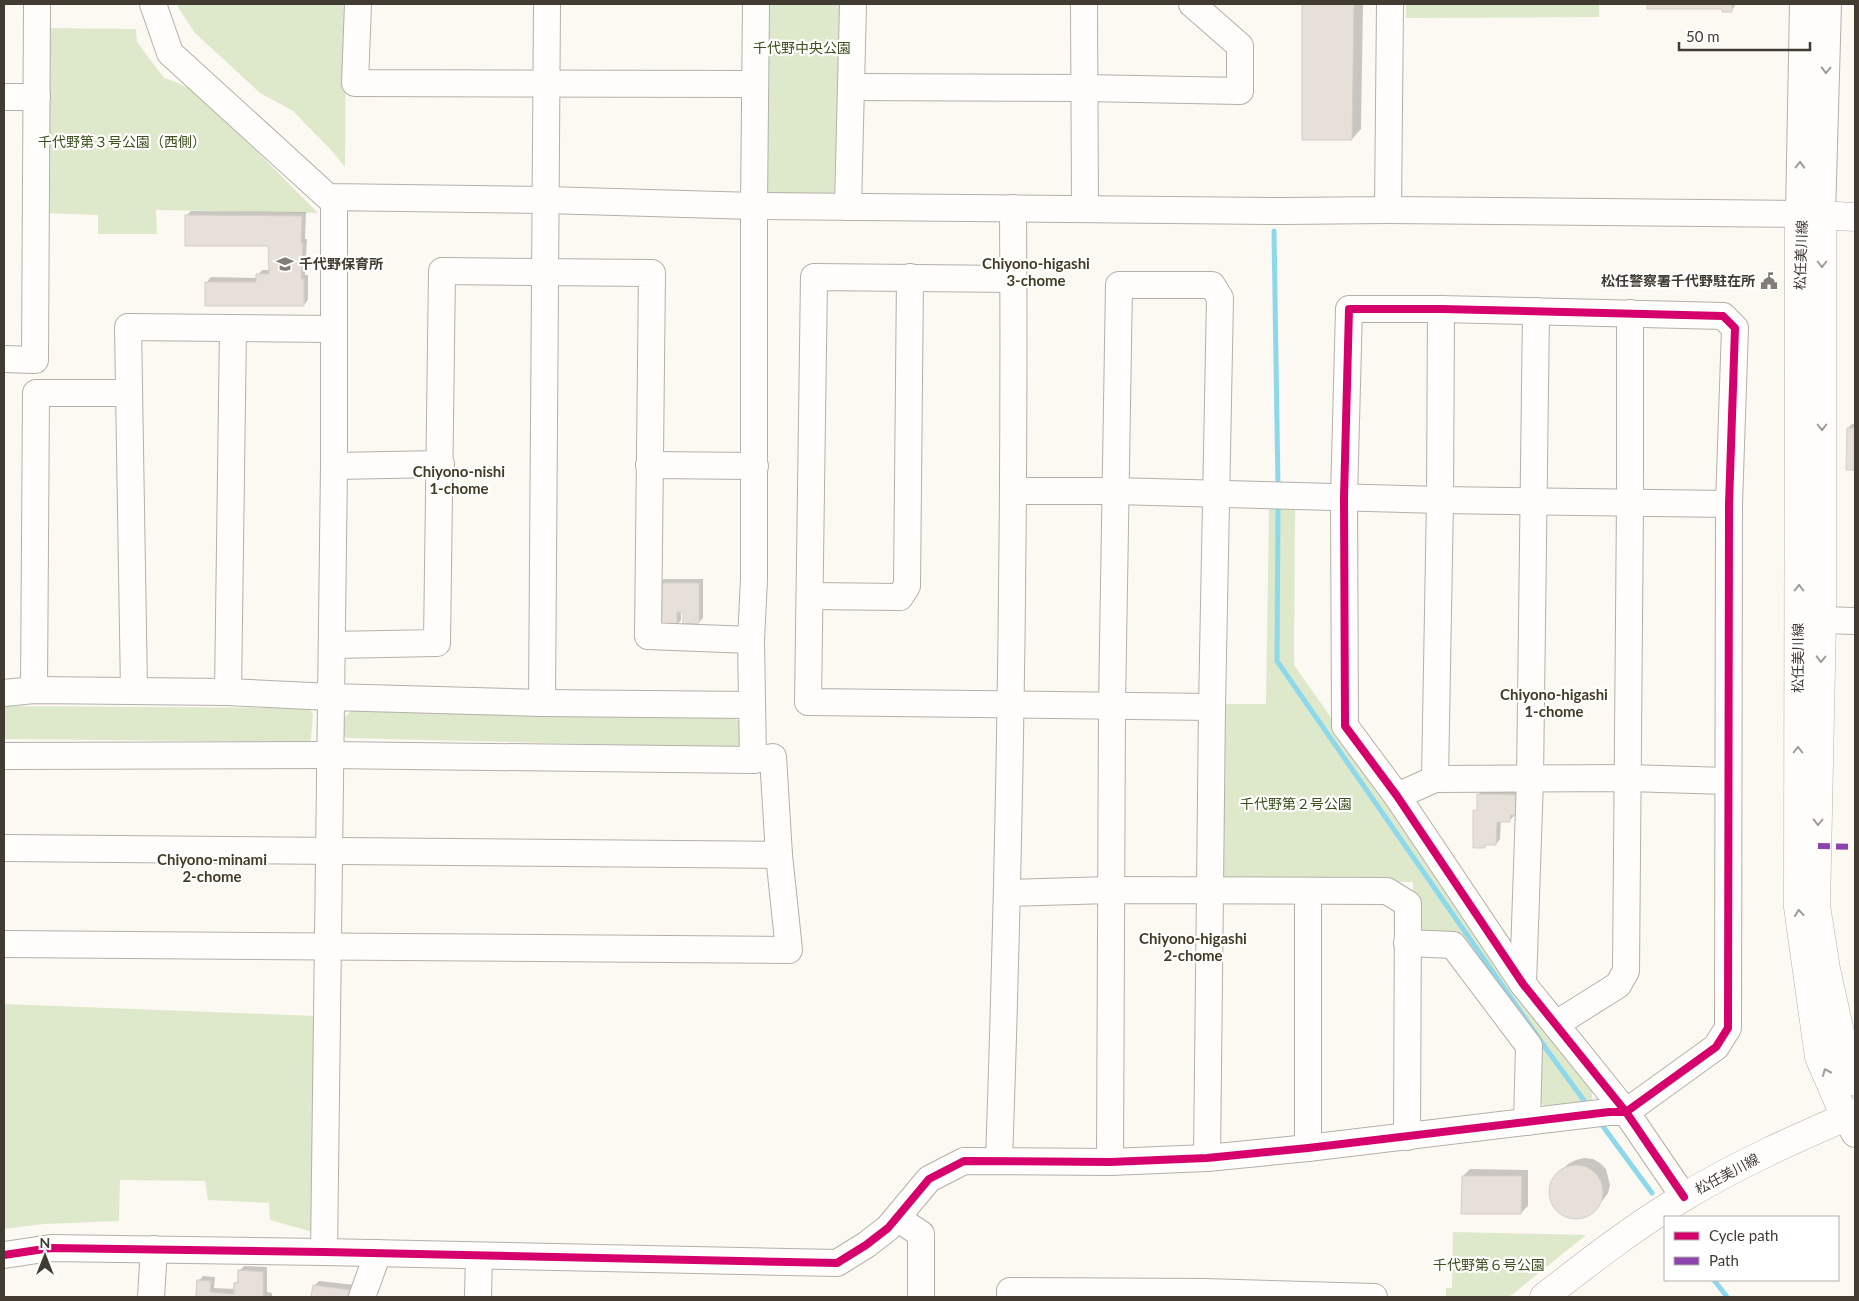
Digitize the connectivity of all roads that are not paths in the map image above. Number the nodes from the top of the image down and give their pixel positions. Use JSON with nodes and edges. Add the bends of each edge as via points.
{"nodes":[{"id":1,"x":37,"y":4,"type":"edge"},
{"id":2,"x":153,"y":4,"type":"edge"},
{"id":3,"x":358,"y":4,"type":"edge"},
{"id":4,"x":547,"y":4,"type":"edge"},
{"id":5,"x":756,"y":4,"type":"edge"},
{"id":6,"x":853,"y":4,"type":"edge"},
{"id":7,"x":1084,"y":4,"type":"edge"},
{"id":8,"x":1192,"y":4,"type":"edge"},
{"id":9,"x":1390,"y":4,"type":"edge"},
{"id":10,"x":1803,"y":4,"type":"edge"},
{"id":11,"x":1828,"y":4,"type":"edge"},
{"id":12,"x":546,"y":84,"type":"junction"},
{"id":13,"x":755,"y":84,"type":"junction"},
{"id":14,"x":852,"y":87,"type":"junction"},
{"id":15,"x":1085,"y":88,"type":"junction"},
{"id":16,"x":4,"y":97,"type":"edge"},
{"id":17,"x":37,"y":97,"type":"junction"},
{"id":18,"x":334,"y":198,"type":"junction"},
{"id":19,"x":546,"y":200,"type":"junction"},
{"id":20,"x":754,"y":206,"type":"junction"},
{"id":21,"x":848,"y":207,"type":"junction"},
{"id":22,"x":1013,"y":208,"type":"junction"},
{"id":23,"x":1085,"y":208,"type":"junction"},
{"id":24,"x":1388,"y":210,"type":"junction"},
{"id":25,"x":1810,"y":215,"type":"junction"},
{"id":26,"x":1855,"y":217,"type":"edge"},
{"id":27,"x":546,"y":271,"type":"junction"},
{"id":28,"x":910,"y":278,"type":"junction"},
{"id":29,"x":1014,"y":279,"type":"junction"},
{"id":30,"x":1441,"y":308,"type":"junction"},
{"id":31,"x":1536,"y":311,"type":"junction"},
{"id":32,"x":1630,"y":313,"type":"junction"},
{"id":33,"x":233,"y":328,"type":"junction"},
{"id":34,"x":334,"y":329,"type":"junction"},
{"id":35,"x":4,"y":359,"type":"edge"},
{"id":36,"x":129,"y":393,"type":"junction"},
{"id":37,"x":440,"y":464,"type":"junction"},
{"id":38,"x":649,"y":464,"type":"junction"},
{"id":39,"x":334,"y":466,"type":"junction"},
{"id":40,"x":755,"y":466,"type":"junction"},
{"id":41,"x":1014,"y":491,"type":"junction"},
{"id":42,"x":1115,"y":491,"type":"junction"},
{"id":43,"x":1217,"y":493,"type":"junction"},
{"id":44,"x":1344,"y":497,"type":"junction"},
{"id":45,"x":1440,"y":500,"type":"junction"},
{"id":46,"x":1533,"y":502,"type":"junction"},
{"id":47,"x":1630,"y":502,"type":"junction"},
{"id":48,"x":1729,"y":504,"type":"junction"},
{"id":49,"x":810,"y":596,"type":"junction"},
{"id":50,"x":1822,"y":620,"type":"junction"},
{"id":51,"x":1855,"y":621,"type":"edge"},
{"id":52,"x":751,"y":640,"type":"junction"},
{"id":53,"x":332,"y":646,"type":"junction"},
{"id":54,"x":34,"y":690,"type":"junction"},
{"id":55,"x":134,"y":691,"type":"junction"},
{"id":56,"x":228,"y":692,"type":"junction"},
{"id":57,"x":4,"y":693,"type":"edge"},
{"id":58,"x":330,"y":698,"type":"junction"},
{"id":59,"x":542,"y":703,"type":"junction"},
{"id":60,"x":1010,"y":704,"type":"junction"},
{"id":61,"x":752,"y":705,"type":"junction"},
{"id":62,"x":1112,"y":706,"type":"junction"},
{"id":63,"x":1212,"y":707,"type":"junction"},
{"id":64,"x":329,"y":755,"type":"junction"},
{"id":65,"x":4,"y":756,"type":"edge"},
{"id":66,"x":753,"y":760,"type":"junction"},
{"id":67,"x":1628,"y":778,"type":"junction"},
{"id":68,"x":1435,"y":779,"type":"junction"},
{"id":69,"x":1530,"y":779,"type":"junction"},
{"id":70,"x":1728,"y":780,"type":"junction"},
{"id":71,"x":1397,"y":796,"type":"junction"},
{"id":72,"x":4,"y":848,"type":"edge"},
{"id":73,"x":329,"y":851,"type":"junction"},
{"id":74,"x":779,"y":855,"type":"junction"},
{"id":75,"x":1110,"y":890,"type":"junction"},
{"id":76,"x":1211,"y":890,"type":"junction"},
{"id":77,"x":1308,"y":891,"type":"junction"},
{"id":78,"x":1008,"y":893,"type":"junction"},
{"id":79,"x":1407,"y":943,"type":"junction"},
{"id":80,"x":4,"y":944,"type":"edge"},
{"id":81,"x":328,"y":946,"type":"junction"},
{"id":82,"x":1523,"y":984,"type":"junction"},
{"id":83,"x":1556,"y":1024,"type":"junction"},
{"id":84,"x":1855,"y":1082,"type":"edge"},
{"id":85,"x":1618,"y":1112,"type":"junction"},
{"id":86,"x":1852,"y":1121,"type":"edge"},
{"id":87,"x":1527,"y":1122,"type":"junction"},
{"id":88,"x":1407,"y":1137,"type":"junction"},
{"id":89,"x":1308,"y":1148,"type":"junction"},
{"id":90,"x":1207,"y":1158,"type":"junction"},
{"id":91,"x":999,"y":1161,"type":"junction"},
{"id":92,"x":1110,"y":1162,"type":"junction"},
{"id":93,"x":1684,"y":1197,"type":"junction"},
{"id":94,"x":897,"y":1218,"type":"junction"},
{"id":95,"x":154,"y":1249,"type":"junction"},
{"id":96,"x":324,"y":1252,"type":"junction"},
{"id":97,"x":378,"y":1253,"type":"junction"},
{"id":98,"x":4,"y":1255,"type":"edge"},
{"id":99,"x":479,"y":1256,"type":"junction"},
{"id":100,"x":1107,"y":1295,"type":"edge"},
{"id":101,"x":1204,"y":1295,"type":"edge"},
{"id":102,"x":1300,"y":1296,"type":"edge"},
{"id":103,"x":151,"y":1297,"type":"edge"},
{"id":104,"x":362,"y":1297,"type":"edge"},
{"id":105,"x":478,"y":1297,"type":"edge"},
{"id":106,"x":921,"y":1297,"type":"edge"},
{"id":107,"x":1010,"y":1297,"type":"edge"},
{"id":108,"x":1374,"y":1297,"type":"edge"},
{"id":109,"x":1544,"y":1297,"type":"edge"}],
"edges":[{"from":1,"to":17,"type":"street"},
{"from":2,"to":18,"type":"street","via":[[170,53],[328,197]]},
{"from":3,"to":12,"type":"street","via":[[355,83]]},
{"from":4,"to":12,"type":"street"},
{"from":5,"to":13,"type":"street"},
{"from":6,"to":14,"type":"street"},
{"from":7,"to":15,"type":"street"},
{"from":8,"to":15,"type":"street","via":[[1240,46],[1240,91]]},
{"from":9,"to":24,"type":"street"},
{"from":25,"to":10,"type":"street","one_way":true},
{"from":11,"to":25,"type":"street","one_way":true},
{"from":12,"to":13,"type":"street"},
{"from":12,"to":19,"type":"street"},
{"from":13,"to":20,"type":"street"},
{"from":14,"to":15,"type":"street"},
{"from":14,"to":21,"type":"street"},
{"from":15,"to":23,"type":"street"},
{"from":16,"to":17,"type":"street"},
{"from":17,"to":35,"type":"street","via":[[35,360]]},
{"from":18,"to":19,"type":"street"},
{"from":18,"to":34,"type":"street"},
{"from":19,"to":20,"type":"street"},
{"from":19,"to":27,"type":"street"},
{"from":20,"to":21,"type":"street"},
{"from":20,"to":40,"type":"street"},
{"from":21,"to":22,"type":"street"},
{"from":22,"to":23,"type":"street"},
{"from":22,"to":29,"type":"street"},
{"from":23,"to":24,"type":"street"},
{"from":24,"to":25,"type":"street"},
{"from":25,"to":26,"type":"main road","name":"松任美川線"},
{"from":25,"to":50,"type":"main road","name":"松任美川線","one_way":true},
{"from":86,"to":25,"type":"main road","name":"松任美川線","one_way":true,"via":[[1819,1057],[1798,907]]},
{"from":27,"to":37,"type":"street","via":[[442,271]]},
{"from":27,"to":38,"type":"street","via":[[652,273]]},
{"from":27,"to":59,"type":"street"},
{"from":28,"to":29,"type":"street"},
{"from":28,"to":49,"type":"street","via":[[906,586],[900,597]]},
{"from":28,"to":49,"type":"street","via":[[814,277]]},
{"from":29,"to":41,"type":"street"},
{"from":30,"to":31,"type":"street"},
{"from":30,"to":44,"type":"street","via":[[1349,309]]},
{"from":30,"to":45,"type":"street"},
{"from":31,"to":32,"type":"street"},
{"from":31,"to":46,"type":"street"},
{"from":32,"to":47,"type":"street"},
{"from":32,"to":48,"type":"street","via":[[1723,316],[1735,328]]},
{"from":33,"to":34,"type":"street"},
{"from":33,"to":36,"type":"street","via":[[128,327]]},
{"from":33,"to":56,"type":"street"},
{"from":34,"to":39,"type":"street"},
{"from":36,"to":54,"type":"street","via":[[36,393]]},
{"from":36,"to":55,"type":"street"},
{"from":37,"to":39,"type":"street"},
{"from":37,"to":53,"type":"street","via":[[438,643]]},
{"from":38,"to":40,"type":"street"},
{"from":38,"to":52,"type":"street","via":[[648,636]]},
{"from":39,"to":53,"type":"street"},
{"from":40,"to":52,"type":"street"},
{"from":41,"to":42,"type":"street"},
{"from":41,"to":60,"type":"street"},
{"from":42,"to":43,"type":"street"},
{"from":42,"to":43,"type":"street","via":[[1119,285],[1212,285],[1220,298]]},
{"from":42,"to":62,"type":"street"},
{"from":43,"to":44,"type":"street"},
{"from":43,"to":63,"type":"street"},
{"from":44,"to":45,"type":"street"},
{"from":44,"to":71,"type":"street","via":[[1345,726]]},
{"from":45,"to":46,"type":"street"},
{"from":45,"to":68,"type":"street"},
{"from":46,"to":47,"type":"street"},
{"from":46,"to":69,"type":"street"},
{"from":47,"to":48,"type":"street"},
{"from":47,"to":67,"type":"street"},
{"from":48,"to":70,"type":"street"},
{"from":49,"to":60,"type":"street","via":[[808,702]]},
{"from":50,"to":51,"type":"street"},
{"from":50,"to":84,"type":"main road","name":"松任美川線","one_way":true,"via":[[1816,906],[1826,969],[1844,1050]]},
{"from":52,"to":61,"type":"street"},
{"from":53,"to":58,"type":"street"},
{"from":54,"to":55,"type":"street"},
{"from":54,"to":57,"type":"street"},
{"from":55,"to":56,"type":"street"},
{"from":56,"to":58,"type":"street"},
{"from":58,"to":59,"type":"street"},
{"from":58,"to":64,"type":"street"},
{"from":59,"to":61,"type":"street"},
{"from":60,"to":62,"type":"street"},
{"from":60,"to":78,"type":"street"},
{"from":61,"to":66,"type":"street"},
{"from":62,"to":63,"type":"street"},
{"from":62,"to":75,"type":"street"},
{"from":63,"to":76,"type":"street"},
{"from":64,"to":65,"type":"street"},
{"from":64,"to":66,"type":"street"},
{"from":64,"to":73,"type":"street"},
{"from":66,"to":74,"type":"street","via":[[773,757]]},
{"from":67,"to":69,"type":"street"},
{"from":67,"to":70,"type":"street"},
{"from":67,"to":83,"type":"street","via":[[1626,971],[1618,985]]},
{"from":68,"to":69,"type":"street"},
{"from":68,"to":71,"type":"street"},
{"from":69,"to":82,"type":"street"},
{"from":70,"to":85,"type":"street","via":[[1728,1028],[1716,1046]]},
{"from":71,"to":82,"type":"street"},
{"from":72,"to":73,"type":"street"},
{"from":73,"to":74,"type":"street"},
{"from":73,"to":81,"type":"street"},
{"from":74,"to":81,"type":"street","via":[[789,950]]},
{"from":75,"to":76,"type":"street"},
{"from":75,"to":78,"type":"street"},
{"from":75,"to":92,"type":"street"},
{"from":76,"to":77,"type":"street"},
{"from":76,"to":90,"type":"street"},
{"from":77,"to":79,"type":"street","via":[[1387,891],[1408,904]]},
{"from":77,"to":89,"type":"street"},
{"from":78,"to":91,"type":"street"},
{"from":79,"to":87,"type":"street","via":[[1453,945],[1529,1046]]},
{"from":79,"to":88,"type":"street"},
{"from":80,"to":81,"type":"street"},
{"from":81,"to":96,"type":"street"},
{"from":82,"to":83,"type":"street"},
{"from":83,"to":85,"type":"street"},
{"from":85,"to":87,"type":"street"},
{"from":85,"to":93,"type":"street"},
{"from":86,"to":93,"type":"main road","name":"松任美川線","via":[[1783,1145]]},
{"from":87,"to":88,"type":"street"},
{"from":88,"to":89,"type":"street"},
{"from":89,"to":90,"type":"street"},
{"from":90,"to":92,"type":"street"},
{"from":91,"to":92,"type":"street"},
{"from":91,"to":94,"type":"street","via":[[964,1161],[929,1179]]},
{"from":93,"to":109,"type":"main road","name":"松任美川線","via":[[1596,1256]]},
{"from":94,"to":99,"type":"street","via":[[866,1245],[837,1263]]},
{"from":94,"to":106,"type":"street","via":[[921,1234]]},
{"from":95,"to":96,"type":"street"},
{"from":95,"to":98,"type":"street","via":[[51,1248]]},
{"from":95,"to":103,"type":"street"},
{"from":96,"to":97,"type":"street"},
{"from":97,"to":99,"type":"street"},
{"from":97,"to":104,"type":"street"},
{"from":99,"to":105,"type":"street"},
{"from":100,"to":101,"type":"street"},
{"from":100,"to":107,"type":"street","via":[[1010,1291]]},
{"from":101,"to":102,"type":"street"},
{"from":102,"to":108,"type":"street"}]}
